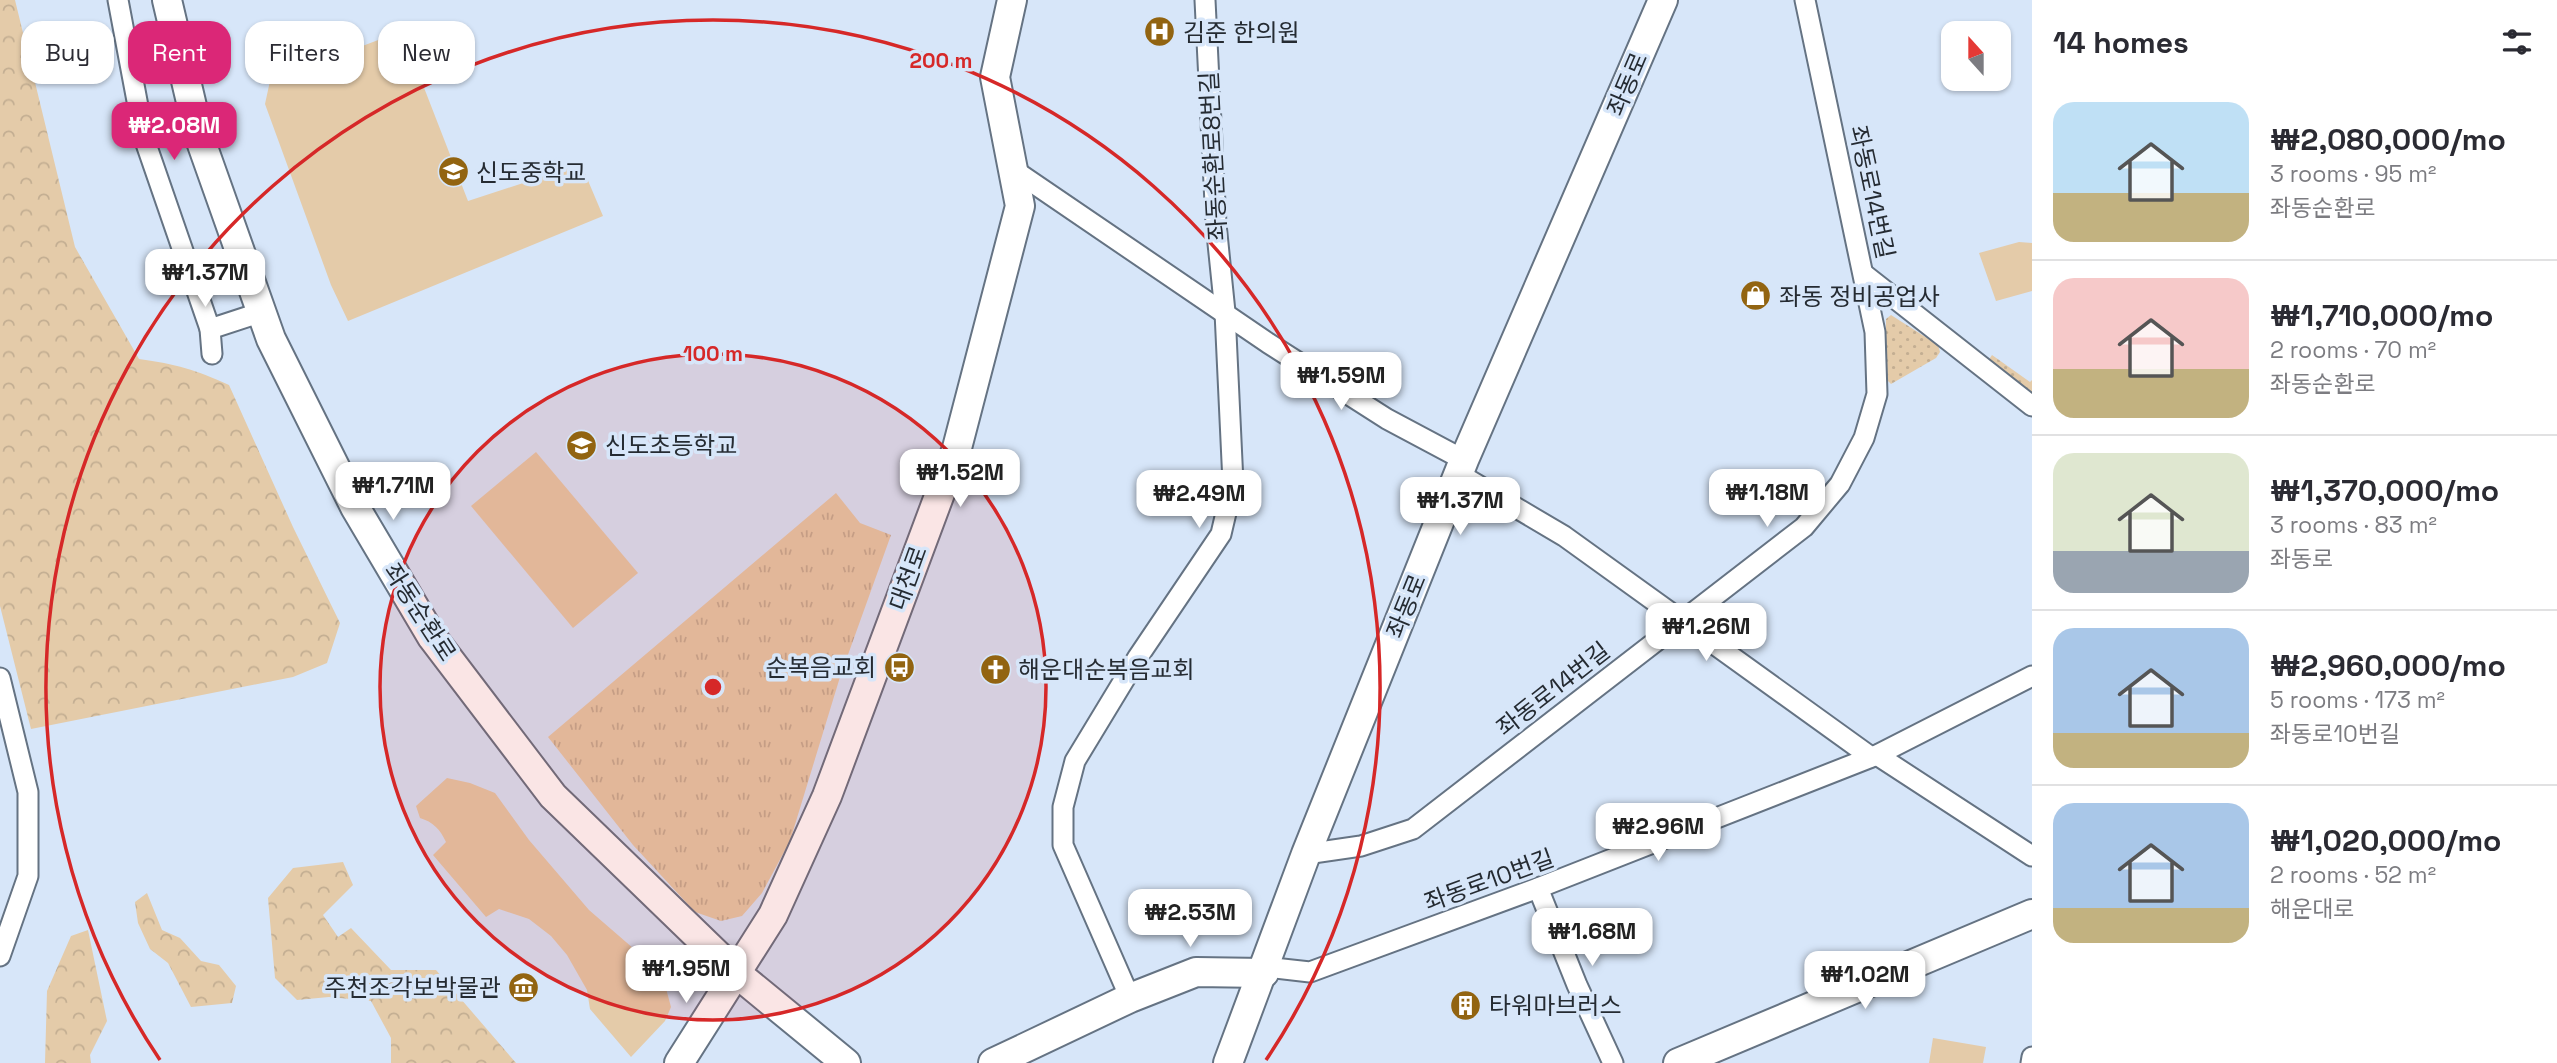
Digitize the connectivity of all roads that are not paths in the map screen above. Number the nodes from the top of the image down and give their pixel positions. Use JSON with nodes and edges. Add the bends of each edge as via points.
{"nodes":[{"id":1,"x":118,"y":0,"type":"edge"},
{"id":2,"x":167,"y":0,"type":"edge"},
{"id":3,"x":1013,"y":0,"type":"edge"},
{"id":4,"x":1205,"y":0,"type":"edge"},
{"id":5,"x":1663,"y":0,"type":"edge"},
{"id":6,"x":1805,"y":0,"type":"edge"},
{"id":7,"x":1014,"y":170,"type":"junction"},
{"id":8,"x":1864,"y":275,"type":"junction"},
{"id":9,"x":262,"y":313,"type":"junction"},
{"id":10,"x":1225,"y":313,"type":"junction"},
{"id":11,"x":210,"y":328,"type":"junction"},
{"id":12,"x":212,"y":354,"type":"dead end"},
{"id":13,"x":2032,"y":407,"type":"edge"},
{"id":14,"x":1462,"y":467,"type":"junction"},
{"id":15,"x":1681,"y":620,"type":"junction"},
{"id":16,"x":2032,"y":676,"type":"edge"},
{"id":17,"x":0,"y":678,"type":"edge"},
{"id":18,"x":1874,"y":756,"type":"junction"},
{"id":19,"x":1306,"y":854,"type":"junction"},
{"id":20,"x":2032,"y":856,"type":"edge"},
{"id":21,"x":1538,"y":888,"type":"junction"},
{"id":22,"x":2031,"y":918,"type":"edge"},
{"id":23,"x":0,"y":957,"type":"edge"},
{"id":24,"x":1265,"y":970,"type":"junction"},
{"id":25,"x":735,"y":972,"type":"junction"},
{"id":26,"x":1130,"y":998,"type":"junction"},
{"id":27,"x":2032,"y":1057,"type":"edge"},
{"id":28,"x":679,"y":1063,"type":"edge"},
{"id":29,"x":846,"y":1063,"type":"edge"},
{"id":30,"x":993,"y":1063,"type":"edge"},
{"id":31,"x":1228,"y":1063,"type":"edge"},
{"id":32,"x":1613,"y":1063,"type":"edge"},
{"id":33,"x":1678,"y":1063,"type":"edge"},
{"id":34,"x":2031,"y":1063,"type":"edge"}],
"edges":[{"from":1,"to":11,"type":"street","via":[[144,138]]},
{"from":2,"to":9,"type":"street","name":"좌동순환로","via":[[200,136]]},
{"from":3,"to":7,"type":"street","name":"대천로","via":[[995,77]]},
{"from":4,"to":10,"type":"street","name":"좌동순환로8번길"},
{"from":5,"to":14,"type":"street","name":"좌동로"},
{"from":6,"to":8,"type":"street","name":"좌동로14번길"},
{"from":7,"to":10,"type":"street"},
{"from":7,"to":25,"type":"street","name":"대천로","via":[[1020,206],[957,448],[827,796],[773,915]]},
{"from":8,"to":13,"type":"street"},
{"from":8,"to":15,"type":"street","name":"좌동로14번길","via":[[1875,332],[1877,394],[1864,438],[1840,484],[1804,527]]},
{"from":9,"to":11,"type":"street"},
{"from":9,"to":25,"type":"street","name":"좌동순환로","via":[[355,507],[432,637],[553,796]]},
{"from":10,"to":14,"type":"street"},
{"from":10,"to":26,"type":"street","name":"좌동순환로8번길","via":[[1233,483],[1221,534],[1075,761],[1063,807],[1063,845]]},
{"from":11,"to":12,"type":"street"},
{"from":14,"to":15,"type":"street"},
{"from":14,"to":19,"type":"street","name":"좌동로"},
{"from":15,"to":18,"type":"street"},
{"from":15,"to":19,"type":"street","name":"좌동로14번길","via":[[1413,829],[1361,846]]},
{"from":16,"to":18,"type":"street","name":"좌동로10번길"},
{"from":17,"to":23,"type":"street","via":[[28,792],[28,876]]},
{"from":18,"to":20,"type":"street"},
{"from":18,"to":21,"type":"street","name":"좌동로10번길"},
{"from":19,"to":24,"type":"street","name":"좌동로"},
{"from":21,"to":24,"type":"street","name":"좌동로10번길","via":[[1310,972]]},
{"from":21,"to":32,"type":"street"},
{"from":22,"to":33,"type":"street"},
{"from":24,"to":26,"type":"street","via":[[1196,972]]},
{"from":24,"to":31,"type":"street","name":"좌동로"},
{"from":25,"to":28,"type":"street","name":"대천로"},
{"from":25,"to":29,"type":"street","name":"좌동순환로"},
{"from":26,"to":30,"type":"street"},
{"from":27,"to":34,"type":"street"}]}
